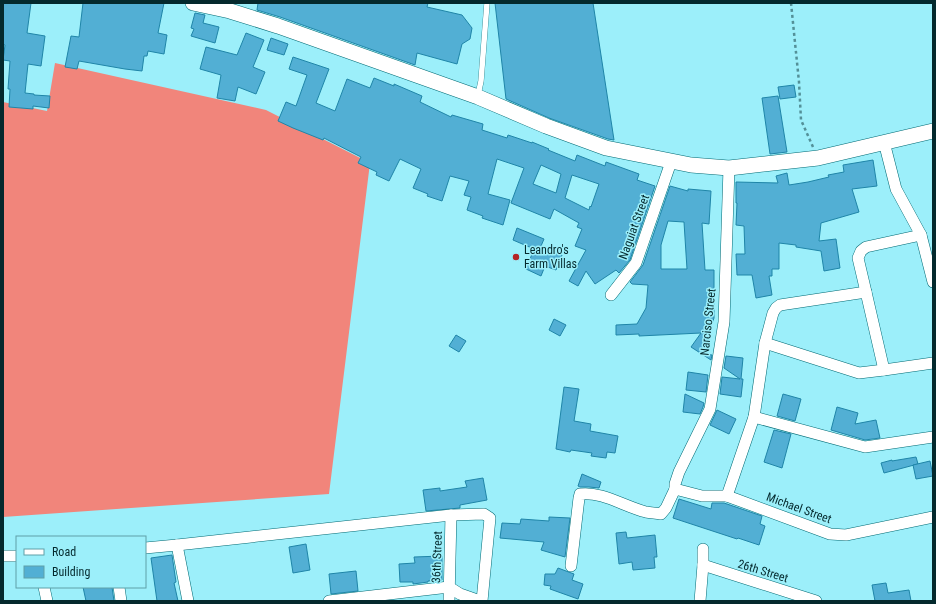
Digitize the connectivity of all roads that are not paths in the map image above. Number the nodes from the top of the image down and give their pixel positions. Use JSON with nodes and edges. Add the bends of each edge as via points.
{"nodes":[{"id":1,"x":193,"y":3,"type":"edge"},
{"id":2,"x":487,"y":3,"type":"edge"},
{"id":3,"x":231,"y":7,"type":"edge"},
{"id":4,"x":478,"y":98,"type":"junction"},
{"id":5,"x":933,"y":132,"type":"edge"},
{"id":6,"x":884,"y":142,"type":"junction"},
{"id":7,"x":671,"y":162,"type":"junction"},
{"id":8,"x":729,"y":168,"type":"junction"},
{"id":9,"x":921,"y":235,"type":"junction"},
{"id":10,"x":933,"y":282,"type":"edge"},
{"id":11,"x":866,"y":292,"type":"junction"},
{"id":12,"x":611,"y":295,"type":"dead end"},
{"id":13,"x":765,"y":343,"type":"junction"},
{"id":14,"x":933,"y":363,"type":"edge"},
{"id":15,"x":884,"y":370,"type":"junction"},
{"id":16,"x":754,"y":417,"type":"junction"},
{"id":17,"x":933,"y":437,"type":"edge"},
{"id":18,"x":675,"y":489,"type":"junction"},
{"id":19,"x":727,"y":496,"type":"junction"},
{"id":20,"x":451,"y":515,"type":"junction"},
{"id":21,"x":933,"y":517,"type":"edge"},
{"id":22,"x":177,"y":545,"type":"junction"},
{"id":23,"x":146,"y":548,"type":"edge"},
{"id":24,"x":703,"y":549,"type":"dead end"},
{"id":25,"x":3,"y":556,"type":"edge"},
{"id":26,"x":16,"y":556,"type":"edge"},
{"id":27,"x":703,"y":565,"type":"junction"},
{"id":28,"x":571,"y":566,"type":"dead end"},
{"id":29,"x":449,"y":587,"type":"junction"},
{"id":30,"x":44,"y":588,"type":"edge"},
{"id":31,"x":119,"y":588,"type":"edge"},
{"id":32,"x":47,"y":601,"type":"edge"},
{"id":33,"x":121,"y":601,"type":"edge"},
{"id":34,"x":188,"y":601,"type":"edge"},
{"id":35,"x":329,"y":601,"type":"edge"},
{"id":36,"x":449,"y":601,"type":"edge"},
{"id":37,"x":481,"y":601,"type":"edge"},
{"id":38,"x":700,"y":601,"type":"edge"},
{"id":39,"x":816,"y":601,"type":"edge"}],
"edges":[{"from":1,"to":3,"type":"street"},
{"from":2,"to":4,"type":"lane"},
{"from":3,"to":4,"type":"street"},
{"from":4,"to":7,"type":"street","via":[[606,148]]},
{"from":5,"to":6,"type":"street"},
{"from":6,"to":8,"type":"street","via":[[818,158]]},
{"from":6,"to":9,"type":"street","via":[[896,189]]},
{"from":7,"to":8,"type":"street"},
{"from":7,"to":12,"type":"street","name":"Naguiat Street","via":[[636,263]]},
{"from":8,"to":18,"type":"street","name":"Narciso Street","via":[[724,322],[710,409],[679,472]]},
{"from":9,"to":10,"type":"street"},
{"from":9,"to":11,"type":"street","via":[[866,247],[861,251],[858,258]]},
{"from":11,"to":13,"type":"street","via":[[780,305],[772,313]]},
{"from":11,"to":15,"type":"street"},
{"from":13,"to":15,"type":"street","via":[[859,373]]},
{"from":13,"to":16,"type":"street"},
{"from":14,"to":15,"type":"street"},
{"from":16,"to":17,"type":"street","via":[[865,447]]},
{"from":16,"to":19,"type":"street"},
{"from":18,"to":19,"type":"street","name":"Michael Street","via":[[702,496]]},
{"from":18,"to":28,"type":"street","via":[[662,514],[646,512],[589,493],[580,494]]},
{"from":19,"to":21,"type":"street","name":"Michael Street","via":[[830,534],[846,534]]},
{"from":20,"to":22,"type":"street"},
{"from":20,"to":29,"type":"street","name":"36th Street"},
{"from":20,"to":37,"type":"street","via":[[484,514],[490,518]]},
{"from":22,"to":23,"type":"street"},
{"from":22,"to":34,"type":"street"},
{"from":24,"to":27,"type":"street"},
{"from":25,"to":26,"type":"street"},
{"from":27,"to":38,"type":"street"},
{"from":27,"to":39,"type":"street","name":"26th Street"},
{"from":29,"to":35,"type":"street"},
{"from":29,"to":36,"type":"street","name":"36th Street"},
{"from":29,"to":37,"type":"street","via":[[460,594]]},
{"from":30,"to":32,"type":"street"},
{"from":31,"to":33,"type":"street"}]}
